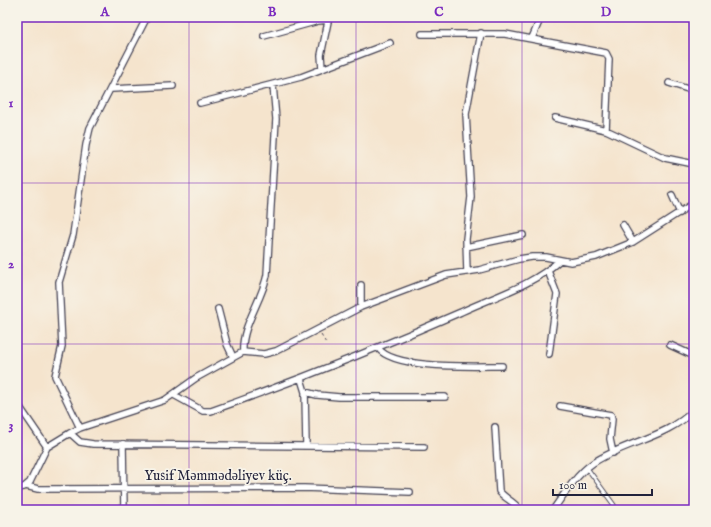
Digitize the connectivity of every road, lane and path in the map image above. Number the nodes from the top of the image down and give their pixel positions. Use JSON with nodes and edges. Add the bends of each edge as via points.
{"nodes":[{"id":1,"x":147,"y":17,"type":"edge"},
{"id":2,"x":541,"y":17,"type":"edge"},
{"id":3,"x":329,"y":18,"type":"edge"},
{"id":4,"x":481,"y":33,"type":"junction"},
{"id":5,"x":422,"y":34,"type":"dead end"},
{"id":6,"x":264,"y":36,"type":"dead end"},
{"id":7,"x":532,"y":38,"type":"junction"},
{"id":8,"x":390,"y":43,"type":"dead end"},
{"id":9,"x":322,"y":69,"type":"junction"},
{"id":10,"x":670,"y":83,"type":"dead end"},
{"id":11,"x":272,"y":85,"type":"junction"},
{"id":12,"x":173,"y":86,"type":"dead end"},
{"id":13,"x":112,"y":89,"type":"junction"},
{"id":14,"x":694,"y":91,"type":"edge"},
{"id":15,"x":200,"y":103,"type":"dead end"},
{"id":16,"x":555,"y":118,"type":"dead end"},
{"id":17,"x":606,"y":130,"type":"junction"},
{"id":18,"x":694,"y":164,"type":"edge"},
{"id":19,"x":672,"y":195,"type":"dead end"},
{"id":20,"x":694,"y":203,"type":"edge"},
{"id":21,"x":680,"y":213,"type":"junction"},
{"id":22,"x":623,"y":225,"type":"dead end"},
{"id":23,"x":524,"y":235,"type":"dead end"},
{"id":24,"x":633,"y":242,"type":"junction"},
{"id":25,"x":466,"y":247,"type":"junction"},
{"id":26,"x":560,"y":260,"type":"junction"},
{"id":27,"x":548,"y":271,"type":"junction"},
{"id":28,"x":467,"y":272,"type":"junction"},
{"id":29,"x":361,"y":285,"type":"dead end"},
{"id":30,"x":361,"y":307,"type":"junction"},
{"id":31,"x":218,"y":309,"type":"dead end"},
{"id":32,"x":318,"y":330,"type":"junction"},
{"id":33,"x":326,"y":344,"type":"dead end"},
{"id":34,"x":670,"y":345,"type":"dead end"},
{"id":35,"x":378,"y":348,"type":"junction"},
{"id":36,"x":243,"y":352,"type":"junction"},
{"id":37,"x":549,"y":354,"type":"dead end"},
{"id":38,"x":694,"y":356,"type":"edge"},
{"id":39,"x":233,"y":357,"type":"junction"},
{"id":40,"x":502,"y":366,"type":"dead end"},
{"id":41,"x":301,"y":379,"type":"junction"},
{"id":42,"x":305,"y":392,"type":"junction"},
{"id":43,"x":174,"y":395,"type":"junction"},
{"id":44,"x":445,"y":398,"type":"dead end"},
{"id":45,"x":17,"y":403,"type":"edge"},
{"id":46,"x":560,"y":406,"type":"dead end"},
{"id":47,"x":694,"y":410,"type":"edge"},
{"id":48,"x":80,"y":428,"type":"junction"},
{"id":49,"x":495,"y":428,"type":"dead end"},
{"id":50,"x":70,"y":433,"type":"junction"},
{"id":51,"x":123,"y":444,"type":"junction"},
{"id":52,"x":306,"y":445,"type":"junction"},
{"id":53,"x":47,"y":447,"type":"junction"},
{"id":54,"x":424,"y":448,"type":"dead end"},
{"id":55,"x":613,"y":453,"type":"junction"},
{"id":56,"x":587,"y":468,"type":"junction"},
{"id":57,"x":26,"y":486,"type":"junction"},
{"id":58,"x":17,"y":488,"type":"edge"},
{"id":59,"x":124,"y":488,"type":"junction"},
{"id":60,"x":410,"y":492,"type":"dead end"},
{"id":61,"x":614,"y":505,"type":"dead end"},
{"id":62,"x":124,"y":510,"type":"edge"},
{"id":63,"x":520,"y":510,"type":"edge"},
{"id":64,"x":553,"y":510,"type":"edge"}],
"edges":[{"from":1,"to":13,"type":"street"},
{"from":2,"to":7,"type":"street"},
{"from":3,"to":6,"type":"street"},
{"from":3,"to":9,"type":"street"},
{"from":4,"to":5,"type":"street"},
{"from":4,"to":7,"type":"street"},
{"from":4,"to":25,"type":"street","via":[[466,114],[471,197]]},
{"from":7,"to":17,"type":"street","via":[[602,51],[608,55]]},
{"from":8,"to":9,"type":"street"},
{"from":9,"to":11,"type":"street"},
{"from":10,"to":14,"type":"street"},
{"from":11,"to":15,"type":"street"},
{"from":11,"to":36,"type":"street","via":[[276,119],[267,275],[245,336]]},
{"from":12,"to":13,"type":"street"},
{"from":13,"to":48,"type":"street","via":[[88,136],[73,235],[60,282],[62,346],[55,376]]},
{"from":16,"to":17,"type":"street"},
{"from":17,"to":18,"type":"street","via":[[665,158]]},
{"from":19,"to":21,"type":"street"},
{"from":20,"to":21,"type":"street"},
{"from":21,"to":24,"type":"street"},
{"from":22,"to":24,"type":"street"},
{"from":23,"to":25,"type":"street"},
{"from":24,"to":26,"type":"street","via":[[596,257],[572,262]]},
{"from":25,"to":28,"type":"street"},
{"from":26,"to":27,"type":"street"},
{"from":26,"to":28,"type":"street","via":[[532,257]]},
{"from":27,"to":35,"type":"street","via":[[511,292]]},
{"from":27,"to":37,"type":"street","via":[[557,294]]},
{"from":28,"to":30,"type":"street","via":[[446,275]]},
{"from":29,"to":30,"type":"street"},
{"from":30,"to":32,"type":"street"},
{"from":31,"to":39,"type":"street"},
{"from":32,"to":33,"type":"path"},
{"from":32,"to":36,"type":"street","via":[[270,353]]},
{"from":34,"to":38,"type":"street"},
{"from":35,"to":40,"type":"street","via":[[391,358],[412,362]]},
{"from":35,"to":41,"type":"street"},
{"from":36,"to":39,"type":"street"},
{"from":39,"to":43,"type":"street","via":[[196,378]]},
{"from":41,"to":42,"type":"street"},
{"from":41,"to":43,"type":"street","via":[[208,411],[203,411]]},
{"from":42,"to":44,"type":"street","via":[[339,397]]},
{"from":42,"to":52,"type":"street"},
{"from":43,"to":48,"type":"street","via":[[155,404]]},
{"from":45,"to":53,"type":"street"},
{"from":46,"to":55,"type":"street","via":[[611,415],[610,444]]},
{"from":47,"to":55,"type":"street","via":[[668,428]]},
{"from":48,"to":50,"type":"street"},
{"from":49,"to":63,"type":"street","via":[[499,492],[514,502]]},
{"from":50,"to":51,"type":"street","via":[[77,441],[85,444]]},
{"from":50,"to":53,"type":"street"},
{"from":51,"to":52,"type":"street"},
{"from":51,"to":59,"type":"street"},
{"from":52,"to":54,"type":"street"},
{"from":53,"to":57,"type":"street"},
{"from":55,"to":56,"type":"street"},
{"from":56,"to":61,"type":"lane"},
{"from":56,"to":64,"type":"street"},
{"from":57,"to":58,"type":"street","name":"Yusif Məmmədəliyev küç."},
{"from":57,"to":59,"type":"street","name":"Yusif Məmmədəliyev küç.","via":[[38,489]]},
{"from":59,"to":60,"type":"street","name":"Yusif Məmmədəliyev küç.","via":[[304,488]]},
{"from":59,"to":62,"type":"street"}]}
